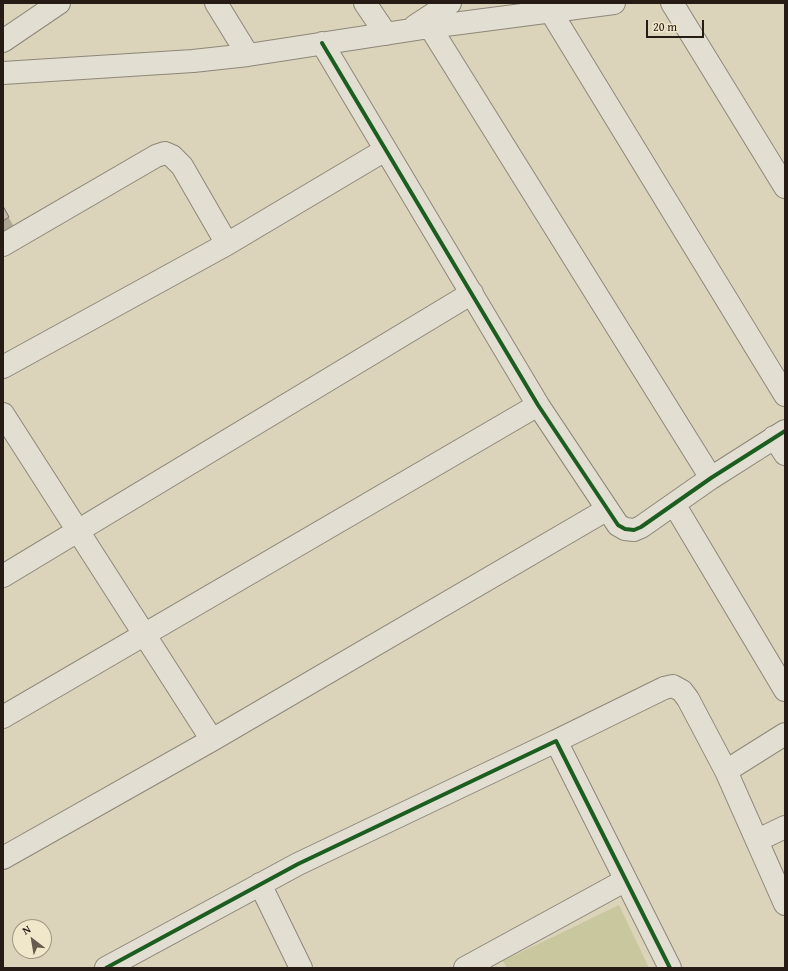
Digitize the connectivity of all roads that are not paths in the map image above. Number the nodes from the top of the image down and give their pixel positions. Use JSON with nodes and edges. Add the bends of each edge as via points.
{"nodes":[{"id":1,"x":59,"y":3,"type":"edge"},
{"id":2,"x":216,"y":3,"type":"edge"},
{"id":3,"x":365,"y":3,"type":"edge"},
{"id":4,"x":450,"y":3,"type":"edge"},
{"id":5,"x":614,"y":3,"type":"edge"},
{"id":6,"x":672,"y":3,"type":"edge"},
{"id":7,"x":537,"y":10,"type":"edge"},
{"id":8,"x":419,"y":29,"type":"junction"},
{"id":9,"x":386,"y":34,"type":"junction"},
{"id":10,"x":3,"y":41,"type":"edge"},
{"id":11,"x":322,"y":43,"type":"junction"},
{"id":12,"x":248,"y":55,"type":"junction"},
{"id":13,"x":3,"y":73,"type":"edge"},
{"id":14,"x":385,"y":150,"type":"junction"},
{"id":15,"x":785,"y":187,"type":"edge"},
{"id":16,"x":227,"y":244,"type":"junction"},
{"id":17,"x":3,"y":245,"type":"edge"},
{"id":18,"x":472,"y":293,"type":"junction"},
{"id":19,"x":3,"y":367,"type":"edge"},
{"id":20,"x":785,"y":395,"type":"edge"},
{"id":21,"x":538,"y":405,"type":"junction"},
{"id":22,"x":3,"y":414,"type":"edge"},
{"id":23,"x":781,"y":441,"type":"edge"},
{"id":24,"x":711,"y":478,"type":"junction"},
{"id":25,"x":674,"y":504,"type":"junction"},
{"id":26,"x":606,"y":510,"type":"junction"},
{"id":27,"x":78,"y":532,"type":"junction"},
{"id":28,"x":3,"y":576,"type":"edge"},
{"id":29,"x":146,"y":634,"type":"junction"},
{"id":30,"x":785,"y":690,"type":"edge"},
{"id":31,"x":3,"y":717,"type":"edge"},
{"id":32,"x":785,"y":734,"type":"edge"},
{"id":33,"x":212,"y":740,"type":"junction"},
{"id":34,"x":556,"y":741,"type":"junction"},
{"id":35,"x":726,"y":771,"type":"junction"},
{"id":36,"x":785,"y":826,"type":"edge"},
{"id":37,"x":758,"y":840,"type":"junction"},
{"id":38,"x":3,"y":858,"type":"edge"},
{"id":39,"x":626,"y":880,"type":"junction"},
{"id":40,"x":260,"y":884,"type":"junction"},
{"id":41,"x":785,"y":904,"type":"edge"},
{"id":42,"x":117,"y":965,"type":"edge"},
{"id":43,"x":301,"y":968,"type":"edge"},
{"id":44,"x":465,"y":968,"type":"edge"},
{"id":45,"x":670,"y":968,"type":"edge"}],
"edges":[{"from":1,"to":10,"type":"street"},
{"from":2,"to":12,"type":"street"},
{"from":3,"to":9,"type":"street"},
{"from":4,"to":8,"type":"street"},
{"from":5,"to":7,"type":"street"},
{"from":6,"to":15,"type":"street"},
{"from":7,"to":8,"type":"street"},
{"from":7,"to":20,"type":"street"},
{"from":8,"to":9,"type":"street"},
{"from":8,"to":24,"type":"street"},
{"from":9,"to":11,"type":"street"},
{"from":11,"to":12,"type":"street"},
{"from":11,"to":14,"type":"street"},
{"from":12,"to":13,"type":"street"},
{"from":14,"to":16,"type":"street"},
{"from":14,"to":18,"type":"street"},
{"from":16,"to":17,"type":"street","via":[[182,166],[165,153]]},
{"from":16,"to":19,"type":"street"},
{"from":18,"to":21,"type":"street"},
{"from":18,"to":27,"type":"street"},
{"from":21,"to":26,"type":"street"},
{"from":21,"to":29,"type":"street"},
{"from":22,"to":27,"type":"street"},
{"from":23,"to":24,"type":"street"},
{"from":24,"to":25,"type":"street"},
{"from":25,"to":26,"type":"street","via":[[634,530],[625,530],[618,525]]},
{"from":25,"to":30,"type":"street"},
{"from":26,"to":33,"type":"street"},
{"from":27,"to":28,"type":"street"},
{"from":27,"to":29,"type":"street"},
{"from":29,"to":31,"type":"street"},
{"from":29,"to":33,"type":"street"},
{"from":32,"to":35,"type":"street"},
{"from":33,"to":38,"type":"street"},
{"from":34,"to":35,"type":"street","via":[[664,688],[673,686],[688,699]]},
{"from":34,"to":39,"type":"street"},
{"from":34,"to":40,"type":"street"},
{"from":35,"to":37,"type":"street"},
{"from":36,"to":37,"type":"street"},
{"from":37,"to":41,"type":"street"},
{"from":39,"to":44,"type":"street"},
{"from":39,"to":45,"type":"street"},
{"from":40,"to":42,"type":"street"},
{"from":40,"to":43,"type":"street"}]}
